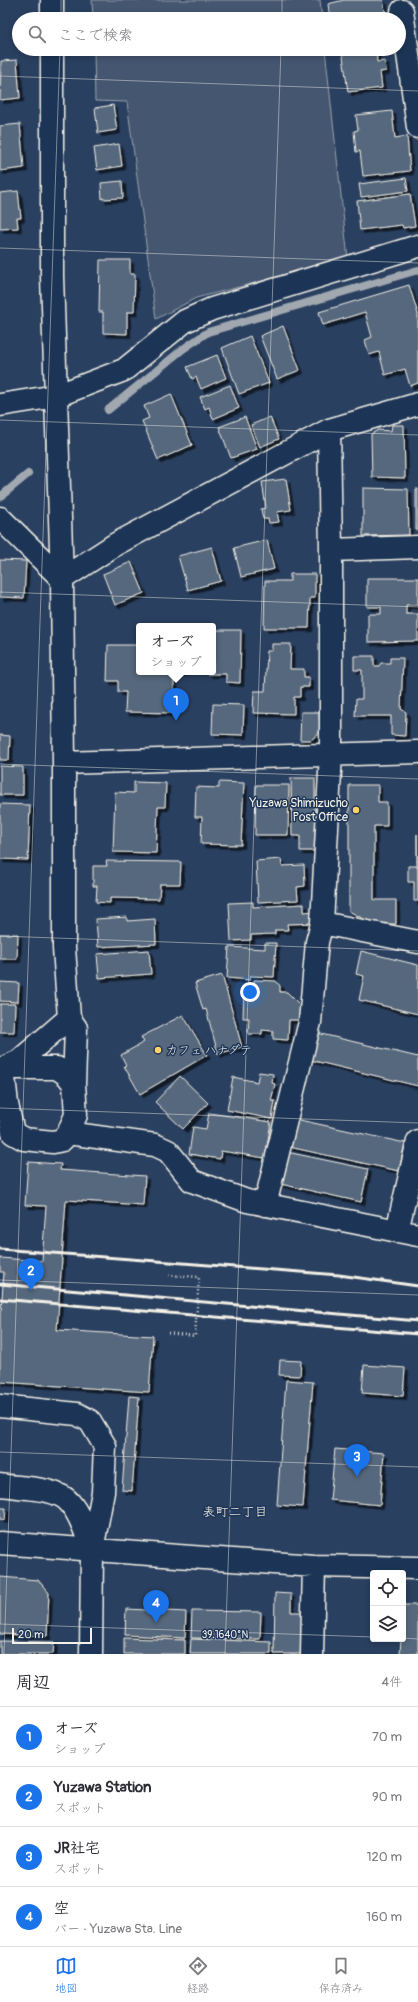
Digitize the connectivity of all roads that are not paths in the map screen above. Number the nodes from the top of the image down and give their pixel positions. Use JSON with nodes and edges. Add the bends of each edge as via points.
{"nodes":[{"id":1,"x":52,"y":0,"type":"edge"},
{"id":2,"x":52,"y":12,"type":"edge"},
{"id":3,"x":406,"y":40,"type":"edge"},
{"id":4,"x":52,"y":56,"type":"edge"},
{"id":5,"x":418,"y":127,"type":"edge"},
{"id":6,"x":418,"y":246,"type":"edge"},
{"id":7,"x":56,"y":396,"type":"junction"},
{"id":8,"x":418,"y":404,"type":"edge"},
{"id":9,"x":0,"y":405,"type":"edge"},
{"id":10,"x":329,"y":430,"type":"junction"},
{"id":11,"x":0,"y":518,"type":"edge"},
{"id":12,"x":418,"y":546,"type":"edge"},
{"id":13,"x":331,"y":550,"type":"junction"},
{"id":14,"x":62,"y":579,"type":"junction"},
{"id":15,"x":418,"y":752,"type":"edge"},
{"id":16,"x":331,"y":753,"type":"junction"},
{"id":17,"x":64,"y":763,"type":"junction"},
{"id":18,"x":322,"y":922,"type":"junction"},
{"id":19,"x":418,"y":942,"type":"edge"},
{"id":20,"x":69,"y":1018,"type":"junction"},
{"id":21,"x":2,"y":1068,"type":"edge"},
{"id":22,"x":74,"y":1084,"type":"junction"},
{"id":23,"x":68,"y":1134,"type":"junction"},
{"id":24,"x":418,"y":1141,"type":"edge"},
{"id":25,"x":265,"y":1205,"type":"junction"},
{"id":26,"x":397,"y":1231,"type":"junction"},
{"id":27,"x":418,"y":1235,"type":"edge"},
{"id":28,"x":0,"y":1406,"type":"edge"},
{"id":29,"x":0,"y":1485,"type":"edge"},
{"id":30,"x":0,"y":1544,"type":"edge"},
{"id":31,"x":92,"y":1550,"type":"junction"},
{"id":32,"x":314,"y":1566,"type":"junction"},
{"id":33,"x":418,"y":1568,"type":"edge"},
{"id":34,"x":91,"y":1654,"type":"edge"},
{"id":35,"x":312,"y":1654,"type":"edge"}],
"edges":[{"from":1,"to":2,"type":"street"},
{"from":3,"to":5,"type":"street"},
{"from":4,"to":7,"type":"street","via":[[52,276]]},
{"from":6,"to":7,"type":"street","via":[[212,309],[185,321],[124,370]]},
{"from":7,"to":9,"type":"street"},
{"from":7,"to":14,"type":"street"},
{"from":8,"to":10,"type":"street"},
{"from":10,"to":13,"type":"street"},
{"from":10,"to":14,"type":"street","via":[[116,544]]},
{"from":11,"to":14,"type":"street"},
{"from":12,"to":13,"type":"street"},
{"from":13,"to":16,"type":"street"},
{"from":14,"to":17,"type":"street"},
{"from":15,"to":16,"type":"street"},
{"from":16,"to":17,"type":"street"},
{"from":16,"to":18,"type":"street"},
{"from":17,"to":20,"type":"street","via":[[64,948]]},
{"from":18,"to":19,"type":"street"},
{"from":18,"to":25,"type":"street","via":[[317,942],[310,1022]]},
{"from":20,"to":21,"type":"street","via":[[20,1061]]},
{"from":20,"to":22,"type":"street","via":[[76,1028]]},
{"from":21,"to":22,"type":"street","via":[[57,1068]]},
{"from":21,"to":23,"type":"street","via":[[6,1104],[13,1133],[24,1140],[53,1142],[62,1140]]},
{"from":22,"to":23,"type":"street","via":[[76,1115]]},
{"from":23,"to":25,"type":"street","via":[[155,1145],[168,1151],[192,1181]]},
{"from":24,"to":26,"type":"street"},
{"from":25,"to":26,"type":"street"},
{"from":26,"to":27,"type":"street"},
{"from":28,"to":31,"type":"street","via":[[77,1414],[90,1421],[105,1446],[103,1492]]},
{"from":29,"to":31,"type":"street","via":[[54,1492],[70,1501],[80,1517]]},
{"from":30,"to":31,"type":"street"},
{"from":31,"to":32,"type":"street"},
{"from":31,"to":34,"type":"street"},
{"from":32,"to":33,"type":"street"},
{"from":32,"to":35,"type":"street"}]}
